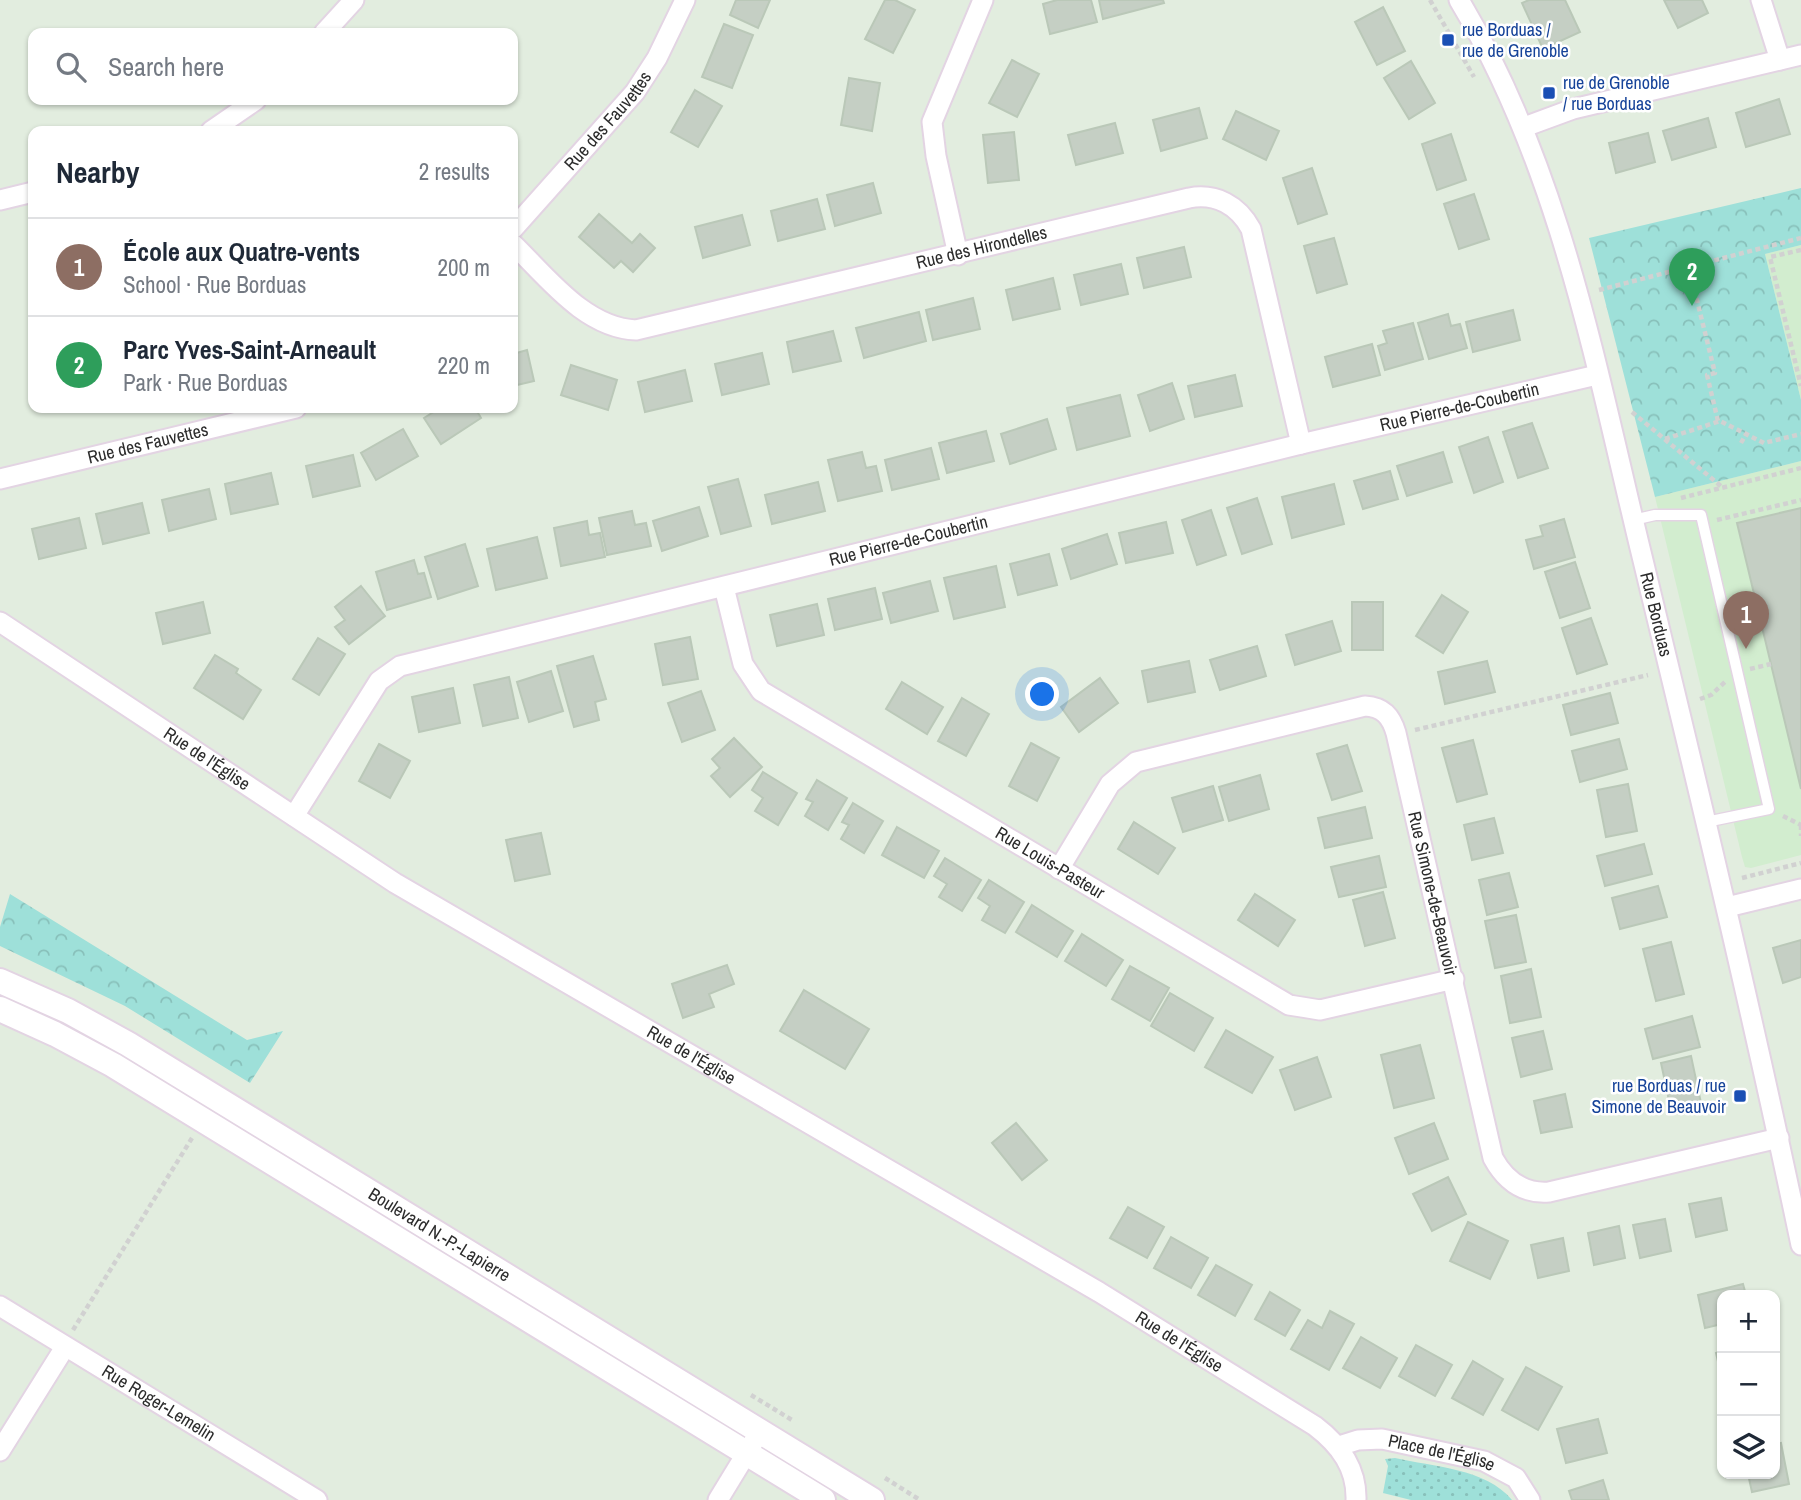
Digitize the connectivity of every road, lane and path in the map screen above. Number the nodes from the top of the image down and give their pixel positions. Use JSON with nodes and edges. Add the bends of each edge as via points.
{"nodes":[{"id":1,"x":354,"y":0,"type":"edge"},
{"id":2,"x":685,"y":0,"type":"edge"},
{"id":3,"x":983,"y":0,"type":"edge"},
{"id":4,"x":1430,"y":0,"type":"edge"},
{"id":5,"x":1459,"y":0,"type":"edge"},
{"id":6,"x":1761,"y":0,"type":"edge"},
{"id":7,"x":329,"y":28,"type":"edge"},
{"id":8,"x":1801,"y":55,"type":"edge"},
{"id":9,"x":1780,"y":60,"type":"junction"},
{"id":10,"x":1479,"y":87,"type":"dead end"},
{"id":11,"x":249,"y":105,"type":"edge"},
{"id":12,"x":218,"y":126,"type":"edge"},
{"id":13,"x":1524,"y":127,"type":"junction"},
{"id":14,"x":28,"y":193,"type":"edge"},
{"id":15,"x":0,"y":200,"type":"edge"},
{"id":16,"x":518,"y":223,"type":"edge"},
{"id":17,"x":1801,"y":239,"type":"edge"},
{"id":18,"x":518,"y":249,"type":"edge"},
{"id":19,"x":1801,"y":250,"type":"edge"},
{"id":20,"x":958,"y":255,"type":"junction"},
{"id":21,"x":1679,"y":268,"type":"junction"},
{"id":22,"x":1600,"y":290,"type":"dead end"},
{"id":23,"x":1597,"y":374,"type":"junction"},
{"id":24,"x":1801,"y":386,"type":"edge"},
{"id":25,"x":1632,"y":412,"type":"dead end"},
{"id":26,"x":275,"y":413,"type":"edge"},
{"id":27,"x":1718,"y":421,"type":"junction"},
{"id":28,"x":1746,"y":434,"type":"junction"},
{"id":29,"x":1801,"y":434,"type":"edge"},
{"id":30,"x":1665,"y":439,"type":"junction"},
{"id":31,"x":1741,"y":443,"type":"dead end"},
{"id":32,"x":1301,"y":444,"type":"junction"},
{"id":33,"x":1801,"y":468,"type":"edge"},
{"id":34,"x":0,"y":479,"type":"edge"},
{"id":35,"x":1722,"y":487,"type":"junction"},
{"id":36,"x":1676,"y":499,"type":"dead end"},
{"id":37,"x":1801,"y":500,"type":"edge"},
{"id":38,"x":1633,"y":520,"type":"junction"},
{"id":39,"x":1703,"y":523,"type":"junction"},
{"id":40,"x":724,"y":587,"type":"junction"},
{"id":41,"x":0,"y":622,"type":"edge"},
{"id":42,"x":1648,"y":675,"type":"dead end"},
{"id":43,"x":1712,"y":695,"type":"dead end"},
{"id":44,"x":1700,"y":699,"type":"dead end"},
{"id":45,"x":1410,"y":731,"type":"dead end"},
{"id":46,"x":294,"y":816,"type":"junction"},
{"id":47,"x":1706,"y":822,"type":"junction"},
{"id":48,"x":1801,"y":825,"type":"edge"},
{"id":49,"x":1801,"y":836,"type":"edge"},
{"id":50,"x":1801,"y":863,"type":"edge"},
{"id":51,"x":1059,"y":869,"type":"junction"},
{"id":52,"x":1742,"y":878,"type":"dead end"},
{"id":53,"x":1801,"y":889,"type":"edge"},
{"id":54,"x":1727,"y":907,"type":"junction"},
{"id":55,"x":1454,"y":979,"type":"junction"},
{"id":56,"x":0,"y":981,"type":"edge"},
{"id":57,"x":0,"y":1009,"type":"edge"},
{"id":58,"x":193,"y":1137,"type":"dead end"},
{"id":59,"x":1779,"y":1138,"type":"junction"},
{"id":60,"x":1801,"y":1245,"type":"edge"},
{"id":61,"x":0,"y":1306,"type":"edge"},
{"id":62,"x":69,"y":1339,"type":"junction"},
{"id":63,"x":760,"y":1432,"type":"junction"},
{"id":64,"x":1339,"y":1446,"type":"junction"},
{"id":65,"x":0,"y":1451,"type":"edge"},
{"id":66,"x":747,"y":1453,"type":"junction"},
{"id":67,"x":317,"y":1500,"type":"edge"},
{"id":68,"x":718,"y":1500,"type":"edge"},
{"id":69,"x":823,"y":1500,"type":"edge"},
{"id":70,"x":872,"y":1500,"type":"edge"},
{"id":71,"x":1356,"y":1500,"type":"edge"},
{"id":72,"x":1530,"y":1500,"type":"edge"}],
"edges":[{"from":1,"to":7,"type":"street"},
{"from":2,"to":16,"type":"street","name":"Rue des Fauvettes","via":[[657,58],[629,99]]},
{"from":3,"to":20,"type":"street","via":[[932,122]]},
{"from":4,"to":10,"type":"path"},
{"from":5,"to":13,"type":"street","name":"Rue Borduas"},
{"from":6,"to":9,"type":"street"},
{"from":8,"to":9,"type":"street"},
{"from":9,"to":13,"type":"street","via":[[1573,109]]},
{"from":11,"to":12,"type":"street"},
{"from":13,"to":23,"type":"street","name":"Rue Borduas","via":[[1560,235]]},
{"from":14,"to":15,"type":"street"},
{"from":17,"to":21,"type":"path"},
{"from":18,"to":20,"type":"street","name":"Rue des Hirondelles","via":[[594,318],[624,330]]},
{"from":19,"to":24,"type":"path","via":[[1770,257]]},
{"from":20,"to":32,"type":"street","name":"Rue des Hirondelles","via":[[1189,198],[1212,197],[1230,205],[1251,229]]},
{"from":21,"to":22,"type":"path"},
{"from":21,"to":27,"type":"path","via":[[1684,286],[1693,284],[1715,373],[1707,375]]},
{"from":23,"to":32,"type":"street","name":"Rue Pierre-de-Coubertin"},
{"from":23,"to":38,"type":"street","name":"Rue Borduas"},
{"from":25,"to":30,"type":"path"},
{"from":26,"to":34,"type":"street","name":"Rue des Fauvettes"},
{"from":27,"to":28,"type":"path"},
{"from":27,"to":30,"type":"path"},
{"from":28,"to":29,"type":"path","via":[[1764,443]]},
{"from":28,"to":31,"type":"path"},
{"from":30,"to":35,"type":"path"},
{"from":32,"to":40,"type":"street","name":"Rue Pierre-de-Coubertin"},
{"from":33,"to":35,"type":"path"},
{"from":35,"to":36,"type":"path"},
{"from":37,"to":39,"type":"path"},
{"from":38,"to":39,"type":"lane","via":[[1701,515]]},
{"from":38,"to":47,"type":"street","name":"Rue Borduas"},
{"from":39,"to":47,"type":"lane","via":[[1769,809]]},
{"from":40,"to":46,"type":"street","name":"Rue Pierre-de-Coubertin","via":[[400,666],[379,681]]},
{"from":40,"to":51,"type":"street","name":"Rue Louis-Pasteur","via":[[743,664],[761,691]]},
{"from":41,"to":46,"type":"street","name":"Rue de l'Église"},
{"from":42,"to":45,"type":"path"},
{"from":43,"to":44,"type":"path"},
{"from":46,"to":64,"type":"street","name":"Rue de l'Église","via":[[395,883],[1099,1292],[1315,1426]]},
{"from":47,"to":54,"type":"street","name":"Rue Borduas"},
{"from":48,"to":49,"type":"path"},
{"from":50,"to":52,"type":"path"},
{"from":51,"to":55,"type":"street","name":"Rue Louis-Pasteur","via":[[1298,1009],[1320,1010]]},
{"from":51,"to":55,"type":"street","name":"Rue Simone-de-Beauvoir","via":[[1110,784],[1136,762],[1373,706],[1386,713],[1396,733]]},
{"from":53,"to":54,"type":"street"},
{"from":54,"to":59,"type":"street","name":"Rue Borduas"},
{"from":55,"to":59,"type":"street","name":"Rue Simone-de-Beauvoir","via":[[1493,1158],[1519,1187],[1549,1192]]},
{"from":56,"to":63,"type":"street","name":"Boulevard N.-P.-Lapierre","via":[[128,1044]]},
{"from":57,"to":66,"type":"street","name":"Boulevard N.-P.-Lapierre","via":[[113,1065]]},
{"from":58,"to":62,"type":"path"},
{"from":59,"to":60,"type":"street","name":"Rue Borduas"},
{"from":61,"to":62,"type":"street","name":"Rue Roger-Lemelin"},
{"from":62,"to":65,"type":"street"},
{"from":62,"to":67,"type":"street","name":"Rue Roger-Lemelin"},
{"from":63,"to":66,"type":"street"},
{"from":63,"to":70,"type":"street","name":"Boulevard N.-P.-Lapierre"},
{"from":64,"to":71,"type":"street","name":"Rue de l'Église","via":[[1352,1470]]},
{"from":64,"to":72,"type":"street","name":"Place de l'Église","via":[[1382,1439],[1484,1461],[1516,1478]]},
{"from":66,"to":68,"type":"street"},
{"from":66,"to":69,"type":"street","name":"Boulevard N.-P.-Lapierre"}]}
